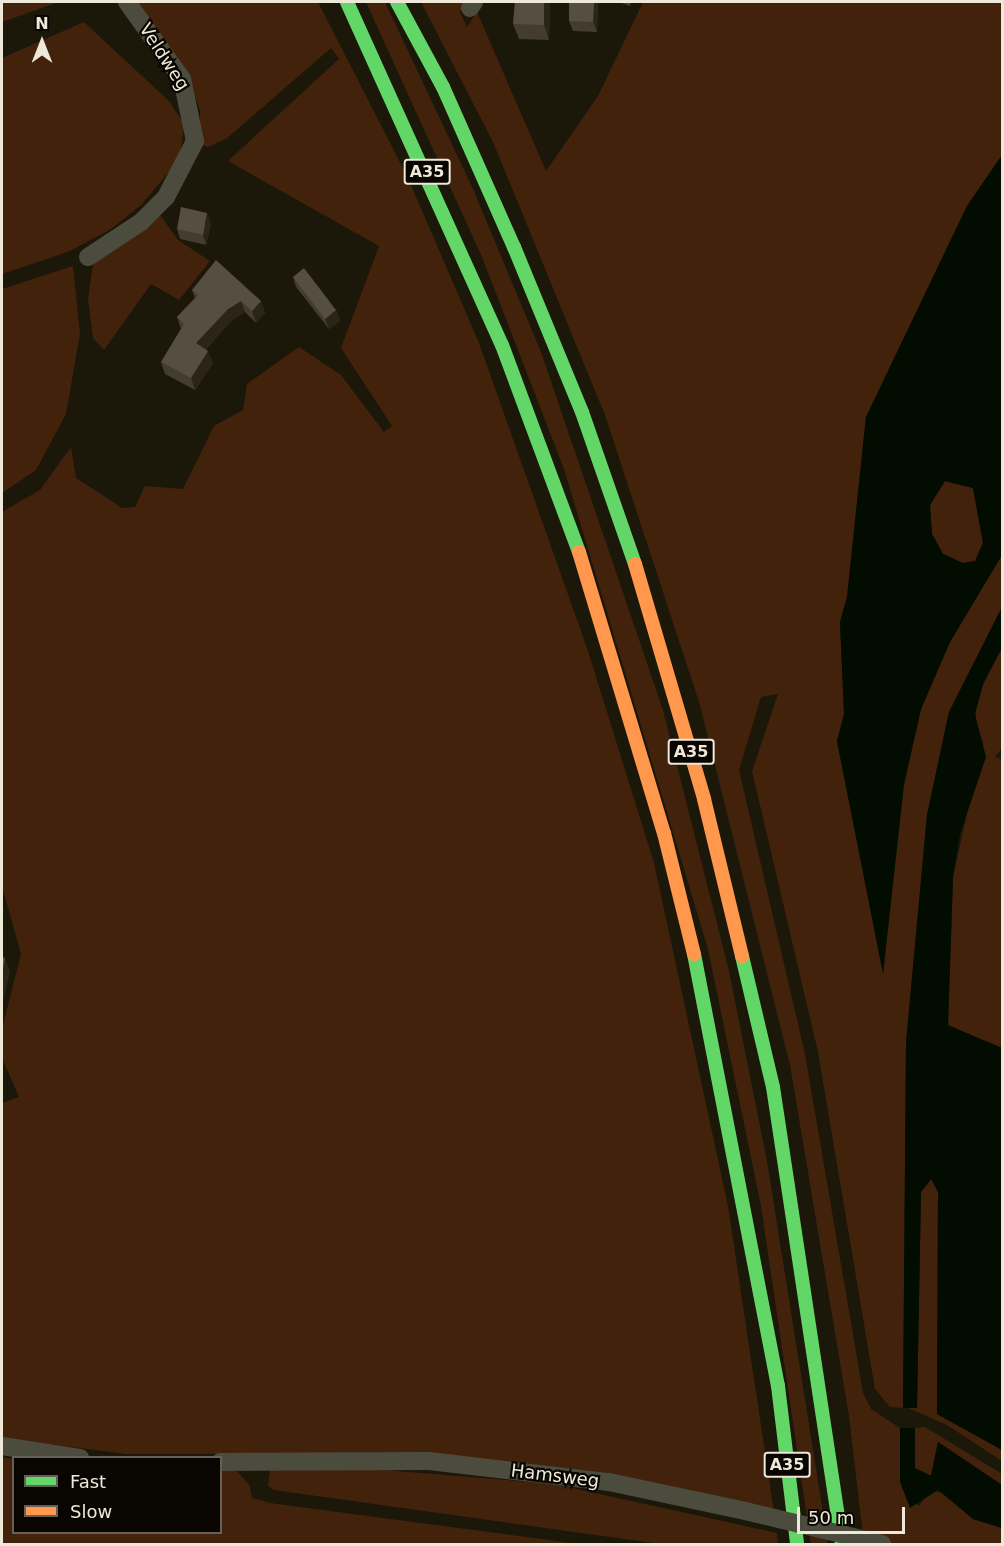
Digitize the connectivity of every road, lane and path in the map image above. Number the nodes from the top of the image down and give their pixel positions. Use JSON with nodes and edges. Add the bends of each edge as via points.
{"nodes":[{"id":1,"x":127,"y":2,"type":"edge"},
{"id":2,"x":347,"y":2,"type":"edge"},
{"id":3,"x":398,"y":2,"type":"edge"},
{"id":4,"x":88,"y":257,"type":"dead end"},
{"id":5,"x":2,"y":1446,"type":"edge"},
{"id":6,"x":67,"y":1456,"type":"edge"},
{"id":7,"x":222,"y":1462,"type":"edge"},
{"id":8,"x":797,"y":1545,"type":"edge"},
{"id":9,"x":842,"y":1545,"type":"edge"},
{"id":10,"x":882,"y":1545,"type":"edge"}],
"edges":[{"from":1,"to":4,"type":"street","name":"Veldweg","via":[[182,79],[194,122],[192,152],[161,202]]},
{"from":2,"to":8,"type":"highway","number":"A35","via":[[502,345],[608,639],[664,833],[710,1020],[778,1386]]},
{"from":3,"to":9,"type":"highway","number":"A35","via":[[443,87],[518,258],[582,412],[650,608],[704,799],[773,1087]]},
{"from":5,"to":6,"type":"street"},
{"from":7,"to":10,"type":"street","name":"Hamsweg","bridge":true,"via":[[429,1461],[609,1482]]}]}
